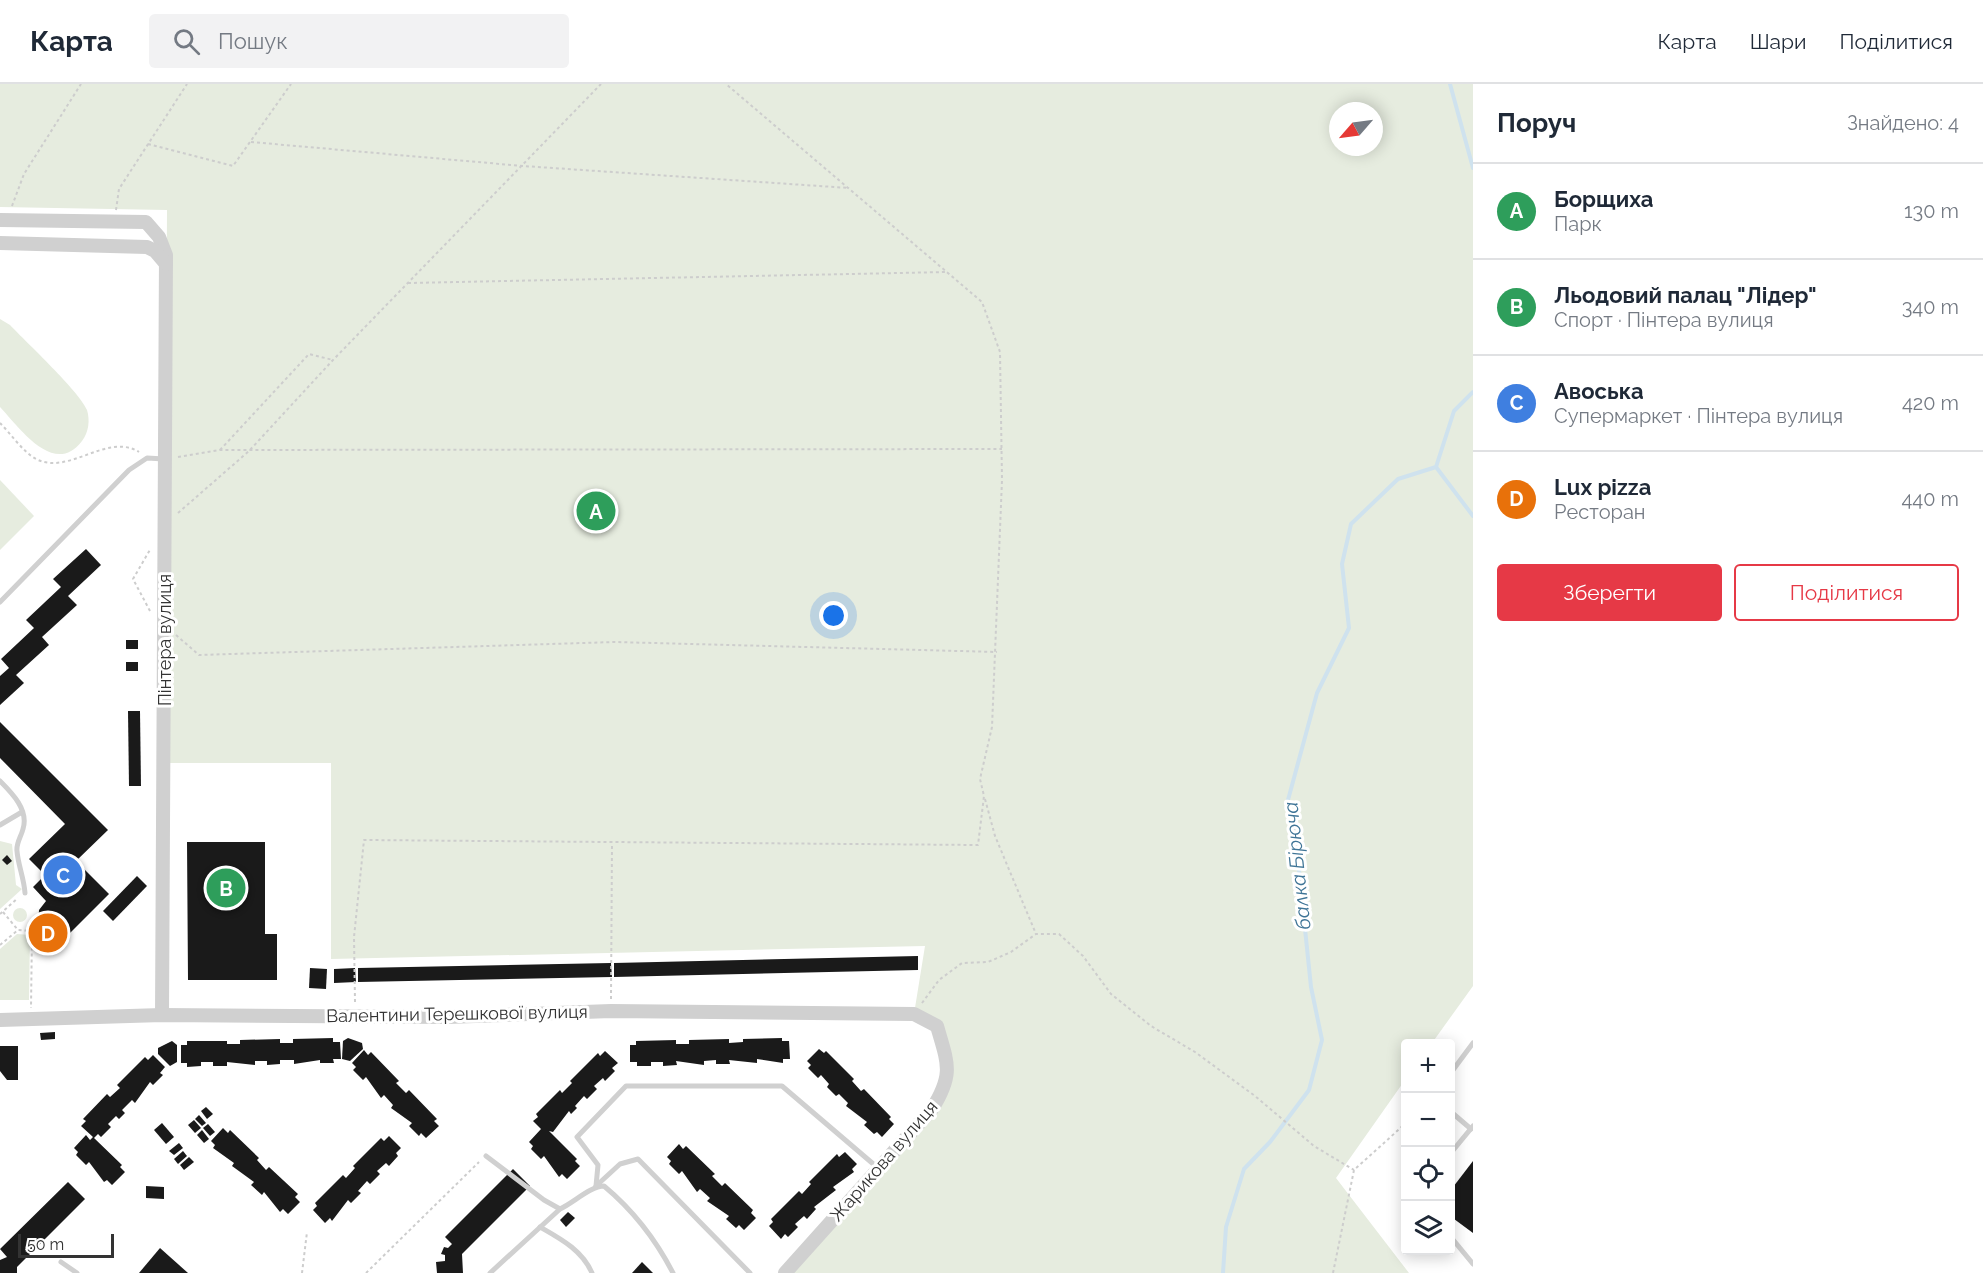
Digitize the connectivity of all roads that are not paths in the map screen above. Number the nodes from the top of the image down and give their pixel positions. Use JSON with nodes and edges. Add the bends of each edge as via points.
{"nodes":[{"id":1,"x":3,"y":220,"type":"edge"},
{"id":2,"x":0,"y":243,"type":"edge"},
{"id":3,"x":166,"y":264,"type":"junction"},
{"id":4,"x":166,"y":459,"type":"junction"},
{"id":5,"x":0,"y":602,"type":"edge"},
{"id":6,"x":0,"y":781,"type":"edge"},
{"id":7,"x":22,"y":812,"type":"junction"},
{"id":8,"x":0,"y":825,"type":"edge"},
{"id":9,"x":25,"y":893,"type":"road end"},
{"id":10,"x":914,"y":1014,"type":"joint"},
{"id":11,"x":162,"y":1015,"type":"junction"},
{"id":12,"x":0,"y":1020,"type":"edge"},
{"id":13,"x":1473,"y":1043,"type":"edge"},
{"id":14,"x":1455,"y":1067,"type":"edge"},
{"id":15,"x":1455,"y":1115,"type":"edge"},
{"id":16,"x":1472,"y":1127,"type":"edge"},
{"id":17,"x":1455,"y":1149,"type":"edge"},
{"id":18,"x":486,"y":1156,"type":"road end"},
{"id":19,"x":879,"y":1168,"type":"junction"},
{"id":20,"x":596,"y":1186,"type":"junction"},
{"id":21,"x":560,"y":1209,"type":"junction"},
{"id":22,"x":540,"y":1227,"type":"junction"},
{"id":23,"x":1455,"y":1242,"type":"edge"},
{"id":24,"x":61,"y":1262,"type":"dead end"},
{"id":25,"x":1473,"y":1264,"type":"edge"},
{"id":26,"x":77,"y":1273,"type":"edge"},
{"id":27,"x":490,"y":1273,"type":"edge"},
{"id":28,"x":592,"y":1273,"type":"edge"},
{"id":29,"x":673,"y":1273,"type":"edge"},
{"id":30,"x":750,"y":1273,"type":"edge"},
{"id":31,"x":785,"y":1273,"type":"edge"}],
"edges":[{"from":1,"to":3,"type":"street","name":"Пінтера вулиця","via":[[146,222],[164,244]]},
{"from":2,"to":3,"type":"street","via":[[147,247]]},
{"from":3,"to":4,"type":"street","name":"Пінтера вулиця"},
{"from":4,"to":5,"type":"lane","via":[[147,458],[129,470]]},
{"from":4,"to":11,"type":"street","name":"Пінтера вулиця"},
{"from":6,"to":7,"type":"lane"},
{"from":7,"to":8,"type":"lane"},
{"from":7,"to":9,"type":"lane","via":[[24,827],[17,853]]},
{"from":10,"to":11,"type":"street","name":"Валентини Терешкової вулиця","via":[[611,1011],[355,1018]]},
{"from":10,"to":19,"type":"street","name":"Жарикова вулиця","via":[[937,1026],[949,1068],[943,1092],[932,1109]]},
{"from":11,"to":12,"type":"street","name":"Валентини Терешкової вулиця"},
{"from":13,"to":14,"type":"lane"},
{"from":15,"to":16,"type":"lane"},
{"from":16,"to":17,"type":"lane"},
{"from":18,"to":21,"type":"lane"},
{"from":19,"to":20,"type":"lane","via":[[782,1086],[626,1086],[577,1137],[598,1165]]},
{"from":19,"to":31,"type":"street","name":"Жарикова вулиця"},
{"from":20,"to":21,"type":"lane"},
{"from":20,"to":29,"type":"lane","via":[[604,1186],[631,1209]]},
{"from":20,"to":30,"type":"lane","via":[[620,1164],[638,1159]]},
{"from":21,"to":22,"type":"lane"},
{"from":22,"to":27,"type":"lane"},
{"from":22,"to":28,"type":"lane","via":[[571,1246]]},
{"from":23,"to":25,"type":"lane"},
{"from":24,"to":26,"type":"lane"}]}
